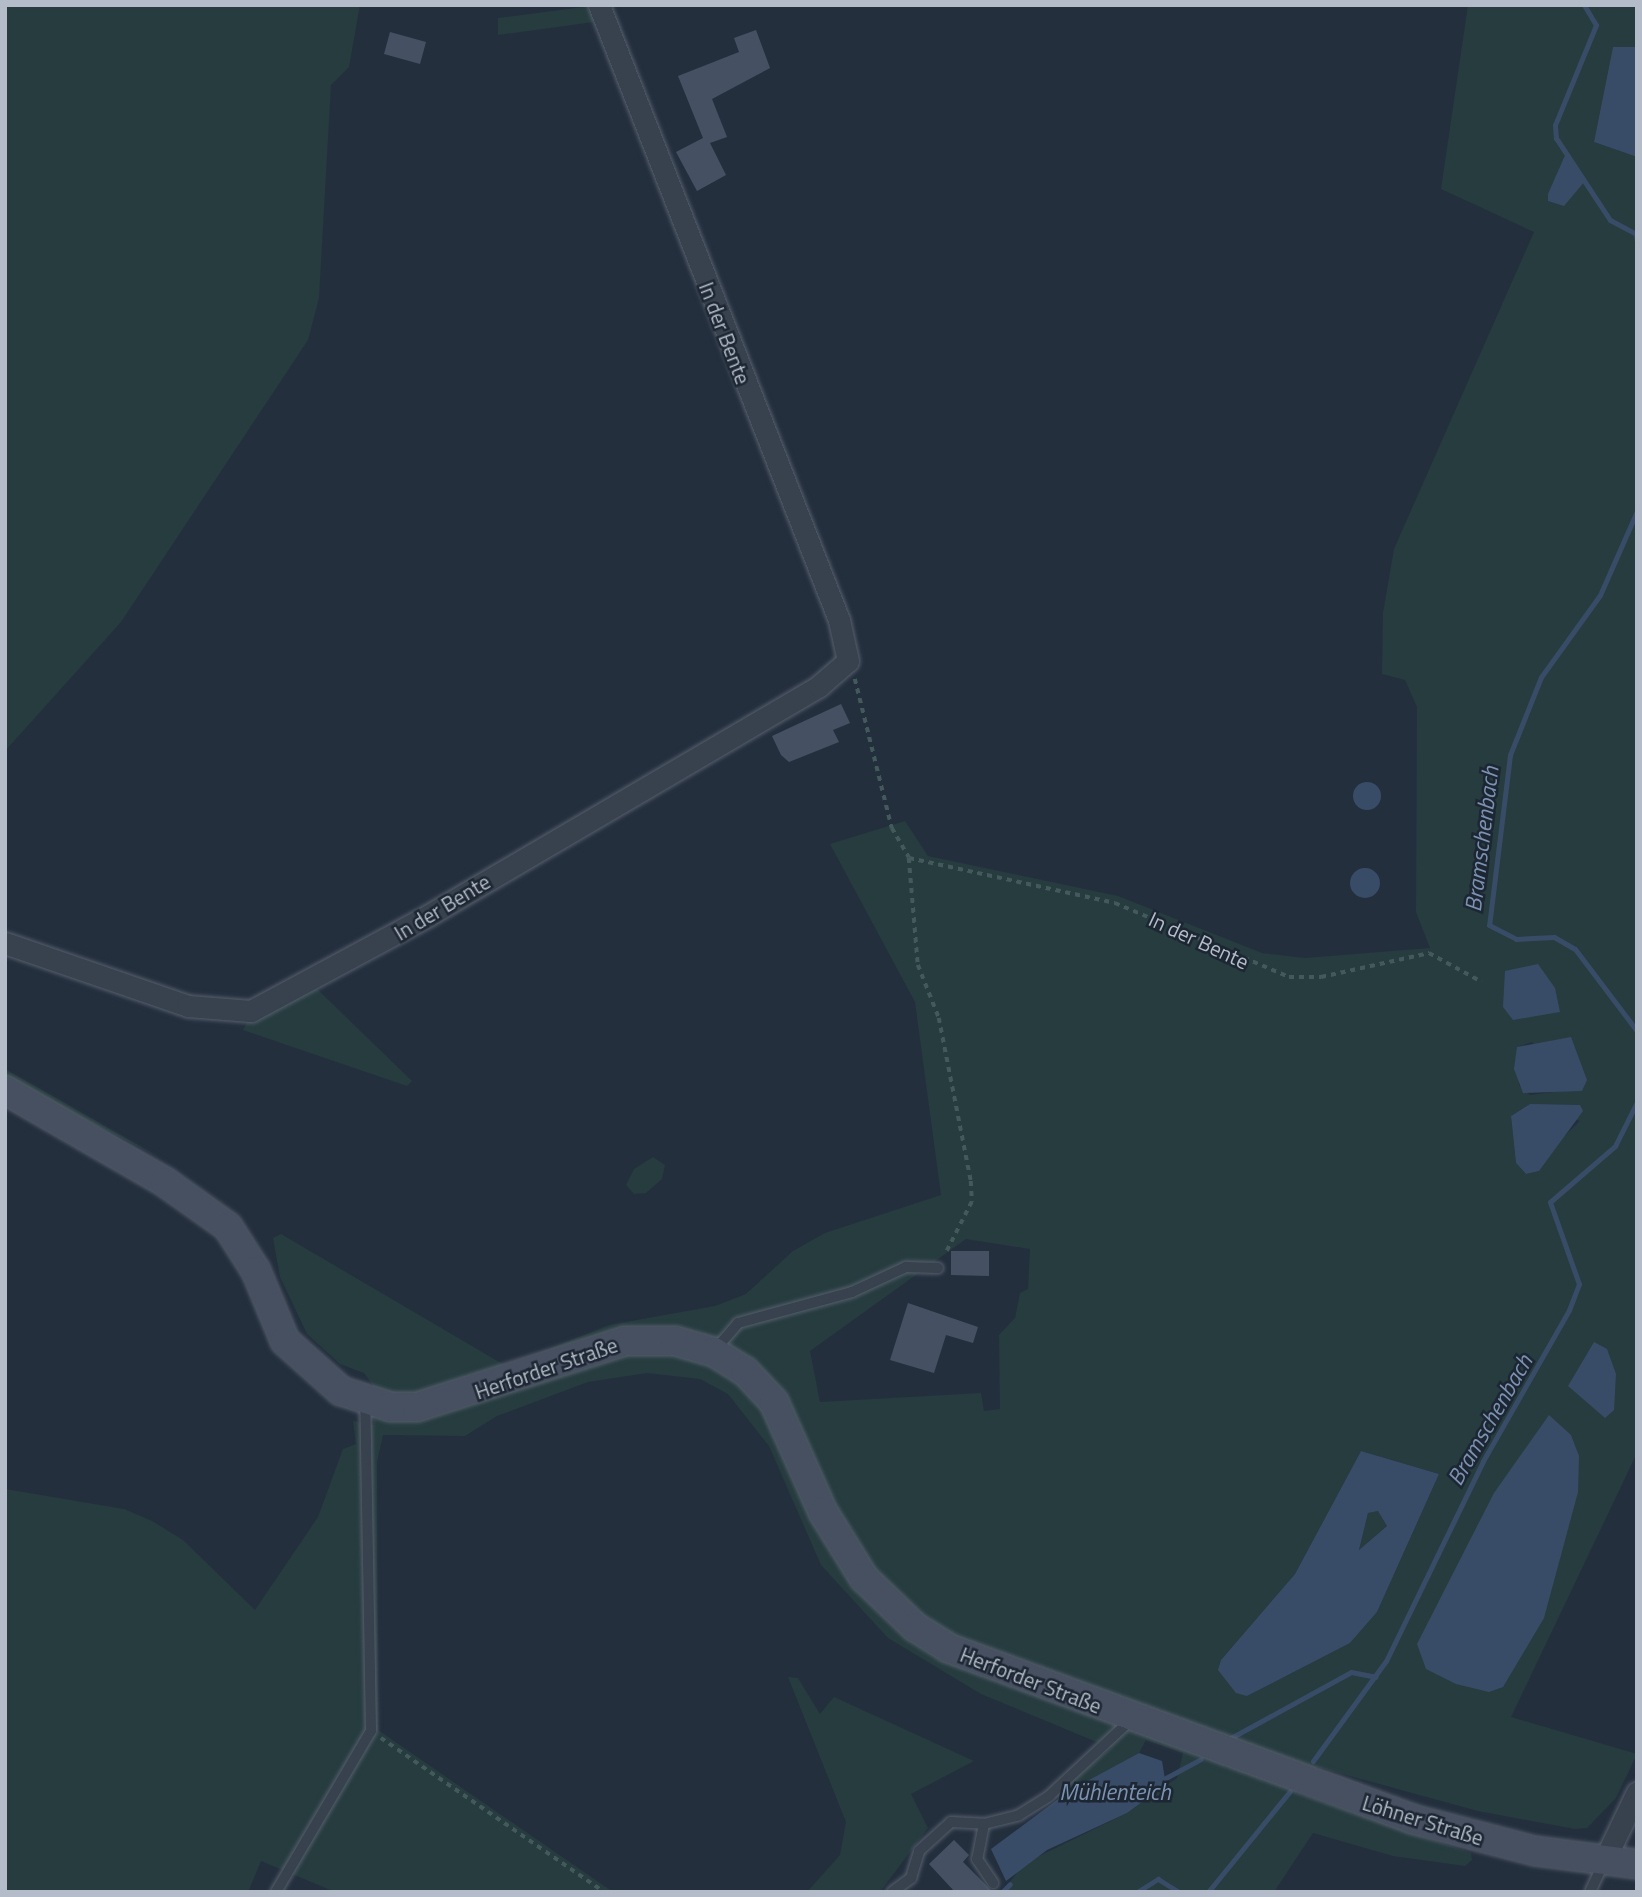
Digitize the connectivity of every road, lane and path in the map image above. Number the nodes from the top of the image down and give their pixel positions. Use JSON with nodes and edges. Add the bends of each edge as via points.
{"nodes":[{"id":1,"x":599,"y":5,"type":"edge"},
{"id":2,"x":848,"y":661,"type":"junction"},
{"id":3,"x":909,"y":858,"type":"junction"},
{"id":4,"x":5,"y":943,"type":"edge"},
{"id":5,"x":1482,"y":982,"type":"dead end"},
{"id":6,"x":5,"y":1090,"type":"edge"},
{"id":7,"x":939,"y":1268,"type":"joint"},
{"id":8,"x":714,"y":1352,"type":"junction"},
{"id":9,"x":365,"y":1401,"type":"junction"},
{"id":10,"x":1132,"y":1719,"type":"junction"},
{"id":11,"x":371,"y":1731,"type":"junction"},
{"id":12,"x":1217,"y":1749,"type":"joint"},
{"id":13,"x":1637,"y":1792,"type":"edge"},
{"id":14,"x":984,"y":1824,"type":"junction"},
{"id":15,"x":1604,"y":1861,"type":"junction"},
{"id":16,"x":1637,"y":1864,"type":"edge"},
{"id":17,"x":993,"y":1883,"type":"dead end"},
{"id":18,"x":276,"y":1892,"type":"edge"},
{"id":19,"x":604,"y":1892,"type":"edge"},
{"id":20,"x":892,"y":1892,"type":"edge"},
{"id":21,"x":1590,"y":1892,"type":"edge"}],
"edges":[{"from":1,"to":2,"type":"street","name":"In der Bente","via":[[839,621]]},
{"from":2,"to":3,"type":"path","via":[[892,828]]},
{"from":2,"to":4,"type":"street","name":"In der Bente","via":[[819,686],[429,915],[251,1011],[188,1006]]},
{"from":3,"to":5,"type":"path","name":"In der Bente","via":[[1115,903],[1289,977],[1321,977],[1429,953]]},
{"from":3,"to":7,"type":"path","via":[[918,965],[939,1018],[972,1192]]},
{"from":6,"to":9,"type":"main road","name":"Herforder Straße","via":[[207,1208],[243,1246],[280,1331],[303,1363]]},
{"from":7,"to":8,"type":"lane","via":[[906,1267],[852,1292],[738,1323]]},
{"from":8,"to":9,"type":"main road","name":"Herforder Straße","via":[[675,1340],[625,1341],[439,1404]]},
{"from":8,"to":10,"type":"main road","name":"Herforder Straße","via":[[745,1371],[774,1402],[823,1512],[887,1603],[915,1627],[981,1664]]},
{"from":9,"to":11,"type":"lane"},
{"from":10,"to":12,"type":"main road","name":"Herforder Straße"},
{"from":10,"to":14,"type":"lane","via":[[1049,1796],[1019,1815]]},
{"from":11,"to":18,"type":"lane"},
{"from":11,"to":19,"type":"path"},
{"from":12,"to":15,"type":"main road","name":"Löhner Straße","via":[[1441,1828]]},
{"from":13,"to":15,"type":"street"},
{"from":14,"to":17,"type":"lane","via":[[976,1859]]},
{"from":14,"to":20,"type":"lane","via":[[951,1822],[919,1851],[911,1878]]},
{"from":15,"to":16,"type":"main road","name":"Löhner Straße"},
{"from":15,"to":21,"type":"lane"}]}
